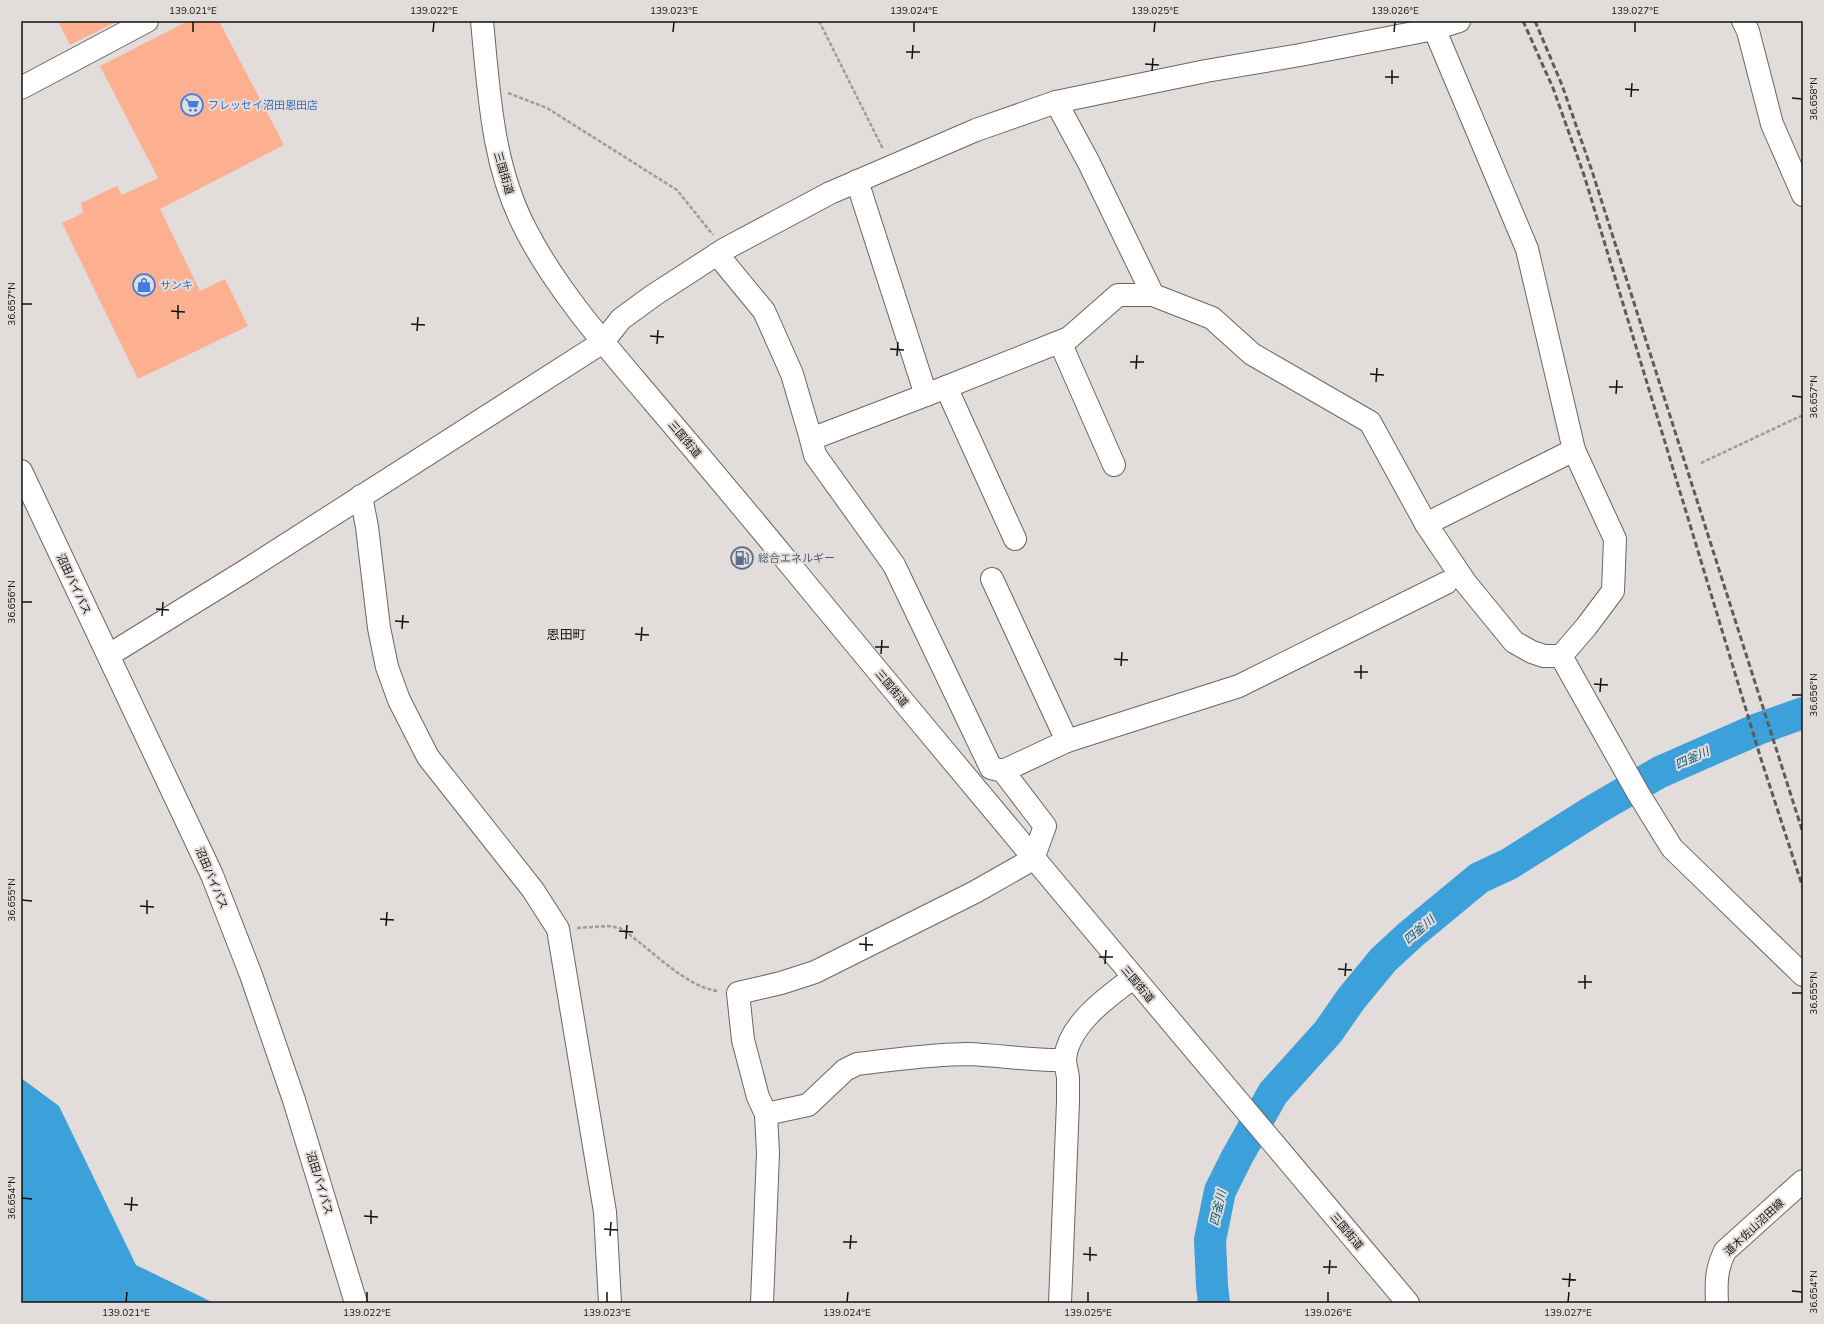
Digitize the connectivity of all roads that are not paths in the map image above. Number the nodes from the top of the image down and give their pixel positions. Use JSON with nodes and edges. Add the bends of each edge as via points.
{"nodes":[{"id":1,"x":147,"y":21,"type":"edge"},
{"id":2,"x":482,"y":21,"type":"edge"},
{"id":3,"x":1459,"y":21,"type":"edge"},
{"id":4,"x":1743,"y":21,"type":"edge"},
{"id":5,"x":1433,"y":25,"type":"edge"},
{"id":6,"x":21,"y":88,"type":"edge"},
{"id":7,"x":1056,"y":102,"type":"junction"},
{"id":8,"x":857,"y":181,"type":"junction"},
{"id":9,"x":1803,"y":194,"type":"edge"},
{"id":10,"x":721,"y":252,"type":"junction"},
{"id":11,"x":1153,"y":294,"type":"junction"},
{"id":12,"x":603,"y":342,"type":"junction"},
{"id":13,"x":1060,"y":342,"type":"junction"},
{"id":14,"x":936,"y":391,"type":"junction"},
{"id":15,"x":811,"y":439,"type":"junction"},
{"id":16,"x":1574,"y":450,"type":"junction"},
{"id":17,"x":1114,"y":465,"type":"dead end"},
{"id":18,"x":21,"y":471,"type":"edge"},
{"id":19,"x":361,"y":496,"type":"junction"},
{"id":20,"x":1426,"y":524,"type":"junction"},
{"id":21,"x":1015,"y":539,"type":"dead end"},
{"id":22,"x":992,"y":579,"type":"dead end"},
{"id":23,"x":1446,"y":583,"type":"dead end"},
{"id":24,"x":109,"y":655,"type":"junction"},
{"id":25,"x":1561,"y":656,"type":"junction"},
{"id":26,"x":1067,"y":741,"type":"junction"},
{"id":27,"x":1003,"y":771,"type":"junction"},
{"id":28,"x":1033,"y":859,"type":"junction"},
{"id":29,"x":1803,"y":975,"type":"edge"},
{"id":30,"x":1133,"y":978,"type":"junction"},
{"id":31,"x":1065,"y":1060,"type":"junction"},
{"id":32,"x":766,"y":1114,"type":"junction"},
{"id":33,"x":1803,"y":1182,"type":"edge"},
{"id":34,"x":356,"y":1303,"type":"edge"},
{"id":35,"x":610,"y":1303,"type":"edge"},
{"id":36,"x":762,"y":1303,"type":"edge"},
{"id":37,"x":1060,"y":1303,"type":"edge"},
{"id":38,"x":1408,"y":1303,"type":"edge"},
{"id":39,"x":1717,"y":1303,"type":"edge"}],
"edges":[{"from":1,"to":6,"type":"main road"},
{"from":2,"to":12,"type":"main road","name":"三国街道","via":[[493,130],[515,209],[545,263]]},
{"from":3,"to":5,"type":"main road"},
{"from":4,"to":9,"type":"main road","via":[[1748,31],[1772,124]]},
{"from":5,"to":7,"type":"main road","via":[[1300,55],[1206,71]]},
{"from":5,"to":16,"type":"main road","via":[[1527,249]]},
{"from":7,"to":8,"type":"main road","via":[[976,130]]},
{"from":7,"to":11,"type":"main road"},
{"from":8,"to":10,"type":"main road"},
{"from":8,"to":14,"type":"main road"},
{"from":10,"to":12,"type":"main road","via":[[621,319]]},
{"from":10,"to":15,"type":"main road","via":[[764,311],[792,374]]},
{"from":11,"to":13,"type":"main road","via":[[1118,295],[1069,338]]},
{"from":11,"to":20,"type":"main road","via":[[1212,318],[1252,354],[1370,422]]},
{"from":12,"to":19,"type":"main road"},
{"from":12,"to":28,"type":"main road","name":"三国街道"},
{"from":13,"to":14,"type":"main road"},
{"from":13,"to":17,"type":"main road"},
{"from":14,"to":15,"type":"main road"},
{"from":14,"to":21,"type":"main road"},
{"from":15,"to":27,"type":"main road","via":[[815,455],[894,565],[991,768]]},
{"from":16,"to":20,"type":"main road"},
{"from":16,"to":25,"type":"main road","via":[[1615,539],[1613,591],[1586,628]]},
{"from":18,"to":24,"type":"main road","name":"沼田バイパス"},
{"from":19,"to":24,"type":"main road"},
{"from":19,"to":35,"type":"main road","via":[[379,628],[387,667],[399,700],[428,757],[533,890],[558,929],[605,1212]]},
{"from":20,"to":25,"type":"main road","via":[[1465,582],[1514,642],[1544,656]]},
{"from":22,"to":26,"type":"main road"},
{"from":23,"to":26,"type":"main road","via":[[1239,686]]},
{"from":24,"to":34,"type":"main road","name":"沼田バイパス","via":[[212,875],[252,975],[294,1100]]},
{"from":25,"to":29,"type":"main road","via":[[1672,848]]},
{"from":26,"to":27,"type":"main road"},
{"from":27,"to":28,"type":"main road","via":[[1045,826]]},
{"from":28,"to":30,"type":"main road","name":"三国街道"},
{"from":28,"to":32,"type":"main road","via":[[975,892],[816,972],[781,984],[738,993],[743,1040],[758,1098]]},
{"from":30,"to":31,"type":"main road","via":[[1106,998],[1086,1018],[1068,1042]]},
{"from":30,"to":38,"type":"main road","name":"三国街道"},
{"from":31,"to":32,"type":"main road","via":[[946,1054],[857,1064],[845,1070],[808,1104]]},
{"from":31,"to":37,"type":"main road","via":[[1068,1102]]},
{"from":32,"to":36,"type":"main road","via":[[768,1153]]},
{"from":33,"to":39,"type":"main road","name":"道木佐山沼田線","via":[[1725,1251],[1719,1264]]}]}
